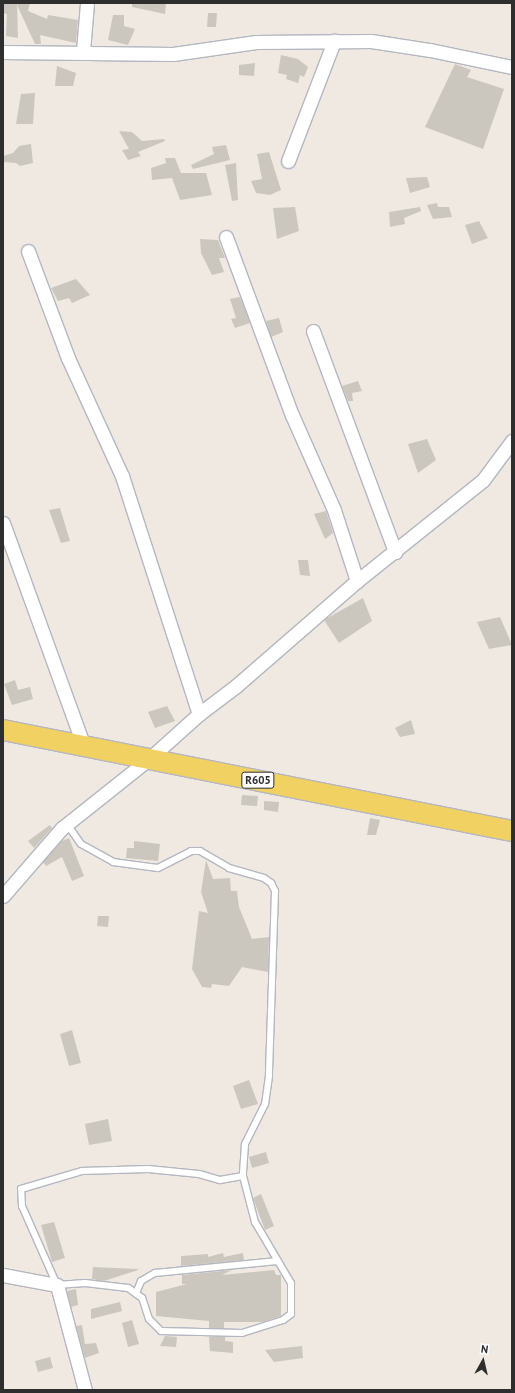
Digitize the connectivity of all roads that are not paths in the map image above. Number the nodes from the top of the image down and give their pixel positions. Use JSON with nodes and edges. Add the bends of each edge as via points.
{"nodes":[{"id":1,"x":87,"y":3,"type":"edge"},
{"id":2,"x":334,"y":41,"type":"junction"},
{"id":3,"x":3,"y":52,"type":"edge"},
{"id":4,"x":83,"y":52,"type":"junction"},
{"id":5,"x":512,"y":67,"type":"edge"},
{"id":6,"x":288,"y":161,"type":"dead end"},
{"id":7,"x":226,"y":237,"type":"dead end"},
{"id":8,"x":28,"y":251,"type":"dead end"},
{"id":9,"x":314,"y":331,"type":"dead end"},
{"id":10,"x":512,"y":441,"type":"edge"},
{"id":11,"x":3,"y":523,"type":"edge"},
{"id":12,"x":395,"y":552,"type":"junction"},
{"id":13,"x":357,"y":581,"type":"junction"},
{"id":14,"x":199,"y":714,"type":"junction"},
{"id":15,"x":3,"y":730,"type":"edge"},
{"id":16,"x":84,"y":747,"type":"junction"},
{"id":17,"x":150,"y":758,"type":"junction"},
{"id":18,"x":67,"y":824,"type":"junction"},
{"id":19,"x":512,"y":831,"type":"edge"},
{"id":20,"x":3,"y":896,"type":"edge"},
{"id":21,"x":243,"y":1176,"type":"junction"},
{"id":22,"x":277,"y":1261,"type":"junction"},
{"id":23,"x":3,"y":1275,"type":"edge"},
{"id":24,"x":56,"y":1285,"type":"junction"},
{"id":25,"x":136,"y":1293,"type":"junction"},
{"id":26,"x":85,"y":1390,"type":"edge"}],
"edges":[{"from":1,"to":4,"type":"street"},
{"from":2,"to":4,"type":"street","via":[[256,42],[173,54]]},
{"from":2,"to":5,"type":"street","via":[[371,41]]},
{"from":2,"to":6,"type":"street"},
{"from":3,"to":4,"type":"street"},
{"from":7,"to":13,"type":"street","via":[[292,415],[334,510]]},
{"from":8,"to":14,"type":"street","via":[[68,358],[122,476]]},
{"from":9,"to":12,"type":"street"},
{"from":10,"to":12,"type":"street","via":[[483,480]]},
{"from":11,"to":16,"type":"street"},
{"from":12,"to":13,"type":"street"},
{"from":13,"to":14,"type":"street","via":[[236,686]]},
{"from":14,"to":17,"type":"street"},
{"from":15,"to":16,"type":"main road","number":"R605"},
{"from":16,"to":17,"type":"main road","number":"R605"},
{"from":17,"to":18,"type":"street"},
{"from":17,"to":19,"type":"main road","number":"R605"},
{"from":18,"to":20,"type":"street"},
{"from":18,"to":21,"type":"lane","via":[[82,844],[114,862],[158,868],[191,850],[200,851],[230,868],[272,883],[276,907],[269,1076],[263,1109],[245,1144]]},
{"from":21,"to":22,"type":"lane","via":[[255,1222]]},
{"from":21,"to":24,"type":"lane","via":[[220,1180],[199,1174],[148,1168],[82,1171],[22,1188],[22,1206]]},
{"from":22,"to":25,"type":"lane","via":[[155,1274],[141,1281]]},
{"from":22,"to":25,"type":"lane","via":[[292,1283],[291,1314],[253,1332],[161,1330],[152,1324],[142,1298]]},
{"from":23,"to":24,"type":"street"},
{"from":24,"to":25,"type":"lane","via":[[85,1283],[128,1288]]},
{"from":24,"to":26,"type":"street"}]}
